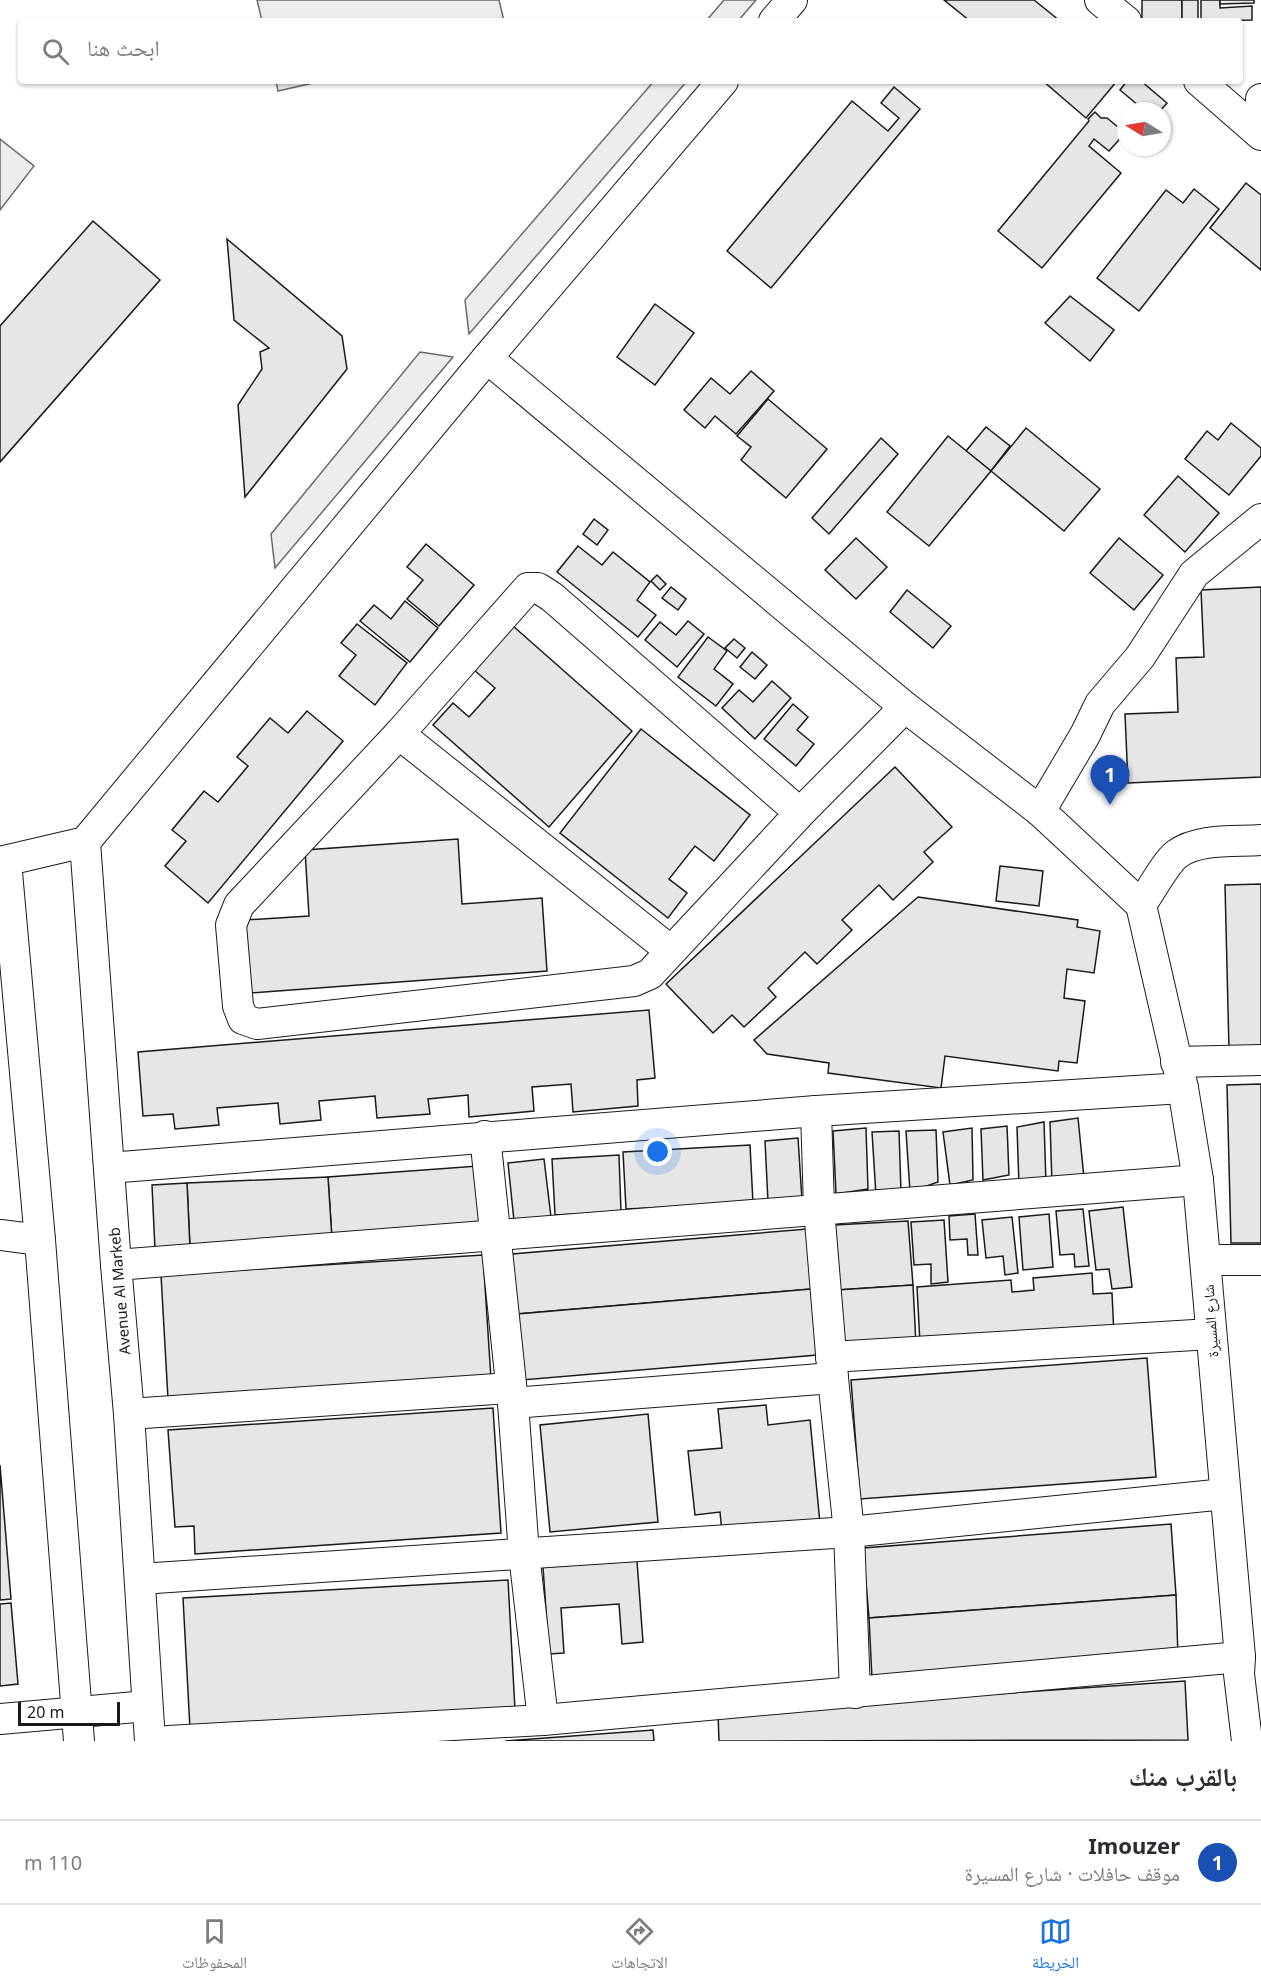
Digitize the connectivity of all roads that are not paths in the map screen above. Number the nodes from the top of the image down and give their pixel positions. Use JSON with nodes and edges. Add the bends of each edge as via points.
{"nodes":[{"id":1,"x":792,"y":0,"type":"edge"},
{"id":2,"x":1100,"y":0,"type":"edge"},
{"id":3,"x":777,"y":18,"type":"edge"},
{"id":4,"x":1122,"y":18,"type":"edge"},
{"id":5,"x":720,"y":84,"type":"edge"},
{"id":6,"x":1202,"y":84,"type":"edge"},
{"id":7,"x":1261,"y":99,"type":"edge"},
{"id":8,"x":1260,"y":134,"type":"edge"},
{"id":9,"x":487,"y":358,"type":"junction"},
{"id":10,"x":1261,"y":519,"type":"edge"},
{"id":11,"x":905,"y":706,"type":"junction"},
{"id":12,"x":399,"y":734,"type":"junction"},
{"id":13,"x":1040,"y":811,"type":"junction"},
{"id":14,"x":800,"y":813,"type":"junction"},
{"id":15,"x":1261,"y":840,"type":"edge"},
{"id":16,"x":85,"y":842,"type":"junction"},
{"id":17,"x":3,"y":861,"type":"edge"},
{"id":18,"x":1141,"y":905,"type":"junction"},
{"id":19,"x":671,"y":951,"type":"junction"},
{"id":20,"x":1261,"y":1060,"type":"edge"},
{"id":21,"x":1180,"y":1075,"type":"junction"},
{"id":22,"x":816,"y":1111,"type":"junction"},
{"id":23,"x":485,"y":1136,"type":"junction"},
{"id":24,"x":109,"y":1168,"type":"junction"},
{"id":25,"x":1198,"y":1180,"type":"junction"},
{"id":26,"x":819,"y":1209,"type":"junction"},
{"id":27,"x":497,"y":1234,"type":"junction"},
{"id":28,"x":0,"y":1235,"type":"edge"},
{"id":29,"x":40,"y":1240,"type":"junction"},
{"id":30,"x":1206,"y":1260,"type":"junction"},
{"id":31,"x":1261,"y":1260,"type":"edge"},
{"id":32,"x":116,"y":1265,"type":"junction"},
{"id":33,"x":1211,"y":1334,"type":"junction"},
{"id":34,"x":832,"y":1367,"type":"junction"},
{"id":35,"x":512,"y":1395,"type":"junction"},
{"id":36,"x":129,"y":1414,"type":"junction"},
{"id":37,"x":1225,"y":1494,"type":"junction"},
{"id":38,"x":849,"y":1532,"type":"junction"},
{"id":39,"x":524,"y":1554,"type":"junction"},
{"id":40,"x":140,"y":1579,"type":"junction"},
{"id":41,"x":1247,"y":1668,"type":"edge"},
{"id":42,"x":855,"y":1693,"type":"junction"},
{"id":43,"x":147,"y":1706,"type":"junction"},
{"id":44,"x":0,"y":1719,"type":"edge"},
{"id":45,"x":543,"y":1720,"type":"junction"},
{"id":46,"x":79,"y":1727,"type":"edge"},
{"id":47,"x":150,"y":1741,"type":"edge"},
{"id":48,"x":168,"y":1741,"type":"edge"},
{"id":49,"x":1247,"y":1741,"type":"edge"}],
"edges":[{"from":1,"to":3,"type":"street"},
{"from":2,"to":4,"type":"street"},
{"from":5,"to":9,"type":"street"},
{"from":6,"to":8,"type":"street"},
{"from":7,"to":8,"type":"street"},
{"from":9,"to":11,"type":"street"},
{"from":9,"to":16,"type":"street"},
{"from":10,"to":13,"type":"street","via":[[1194,574],[1140,657],[1100,704]]},
{"from":11,"to":13,"type":"street"},
{"from":11,"to":14,"type":"street"},
{"from":12,"to":14,"type":"street","via":[[521,595],[528,588],[538,588]]},
{"from":12,"to":19,"type":"street"},
{"from":12,"to":19,"type":"street","via":[[239,905],[231,925],[238,1006],[243,1019],[257,1024],[634,981],[650,974]]},
{"from":13,"to":18,"type":"street"},
{"from":14,"to":19,"type":"street"},
{"from":15,"to":18,"type":"street","via":[[1206,844],[1175,855]]},
{"from":16,"to":17,"type":"street"},
{"from":16,"to":24,"type":"street","name":"Avenue Al Markeb"},
{"from":17,"to":29,"type":"street"},
{"from":18,"to":21,"type":"street","name":"شارع المسيرة"},
{"from":20,"to":21,"type":"street"},
{"from":21,"to":22,"type":"street"},
{"from":21,"to":25,"type":"street","name":"شارع المسيرة"},
{"from":22,"to":23,"type":"street"},
{"from":22,"to":26,"type":"street"},
{"from":23,"to":24,"type":"street"},
{"from":23,"to":27,"type":"street"},
{"from":24,"to":32,"type":"street","name":"Avenue Al Markeb"},
{"from":25,"to":26,"type":"street"},
{"from":25,"to":30,"type":"street","name":"شارع المسيرة"},
{"from":26,"to":27,"type":"street"},
{"from":26,"to":34,"type":"street"},
{"from":27,"to":32,"type":"street"},
{"from":27,"to":35,"type":"street"},
{"from":28,"to":29,"type":"street"},
{"from":29,"to":46,"type":"street"},
{"from":30,"to":31,"type":"street"},
{"from":30,"to":33,"type":"street","name":"شارع المسيرة"},
{"from":32,"to":36,"type":"street","name":"Avenue Al Markeb"},
{"from":33,"to":34,"type":"street"},
{"from":33,"to":37,"type":"street","name":"شارع المسيرة"},
{"from":34,"to":35,"type":"street"},
{"from":34,"to":38,"type":"street"},
{"from":35,"to":36,"type":"street"},
{"from":35,"to":39,"type":"street"},
{"from":36,"to":40,"type":"street","name":"Avenue Al Markeb"},
{"from":37,"to":38,"type":"street"},
{"from":37,"to":41,"type":"street","name":"شارع المسيرة"},
{"from":38,"to":39,"type":"street"},
{"from":38,"to":42,"type":"street"},
{"from":39,"to":40,"type":"street"},
{"from":39,"to":45,"type":"street"},
{"from":40,"to":43,"type":"street","name":"Avenue Al Markeb"},
{"from":41,"to":42,"type":"street"},
{"from":41,"to":49,"type":"street","name":"شارع المسيرة"},
{"from":42,"to":45,"type":"street"},
{"from":43,"to":46,"type":"street"},
{"from":43,"to":47,"type":"street","name":"Avenue Al Markeb"},
{"from":44,"to":46,"type":"street"},
{"from":45,"to":48,"type":"street"}]}
